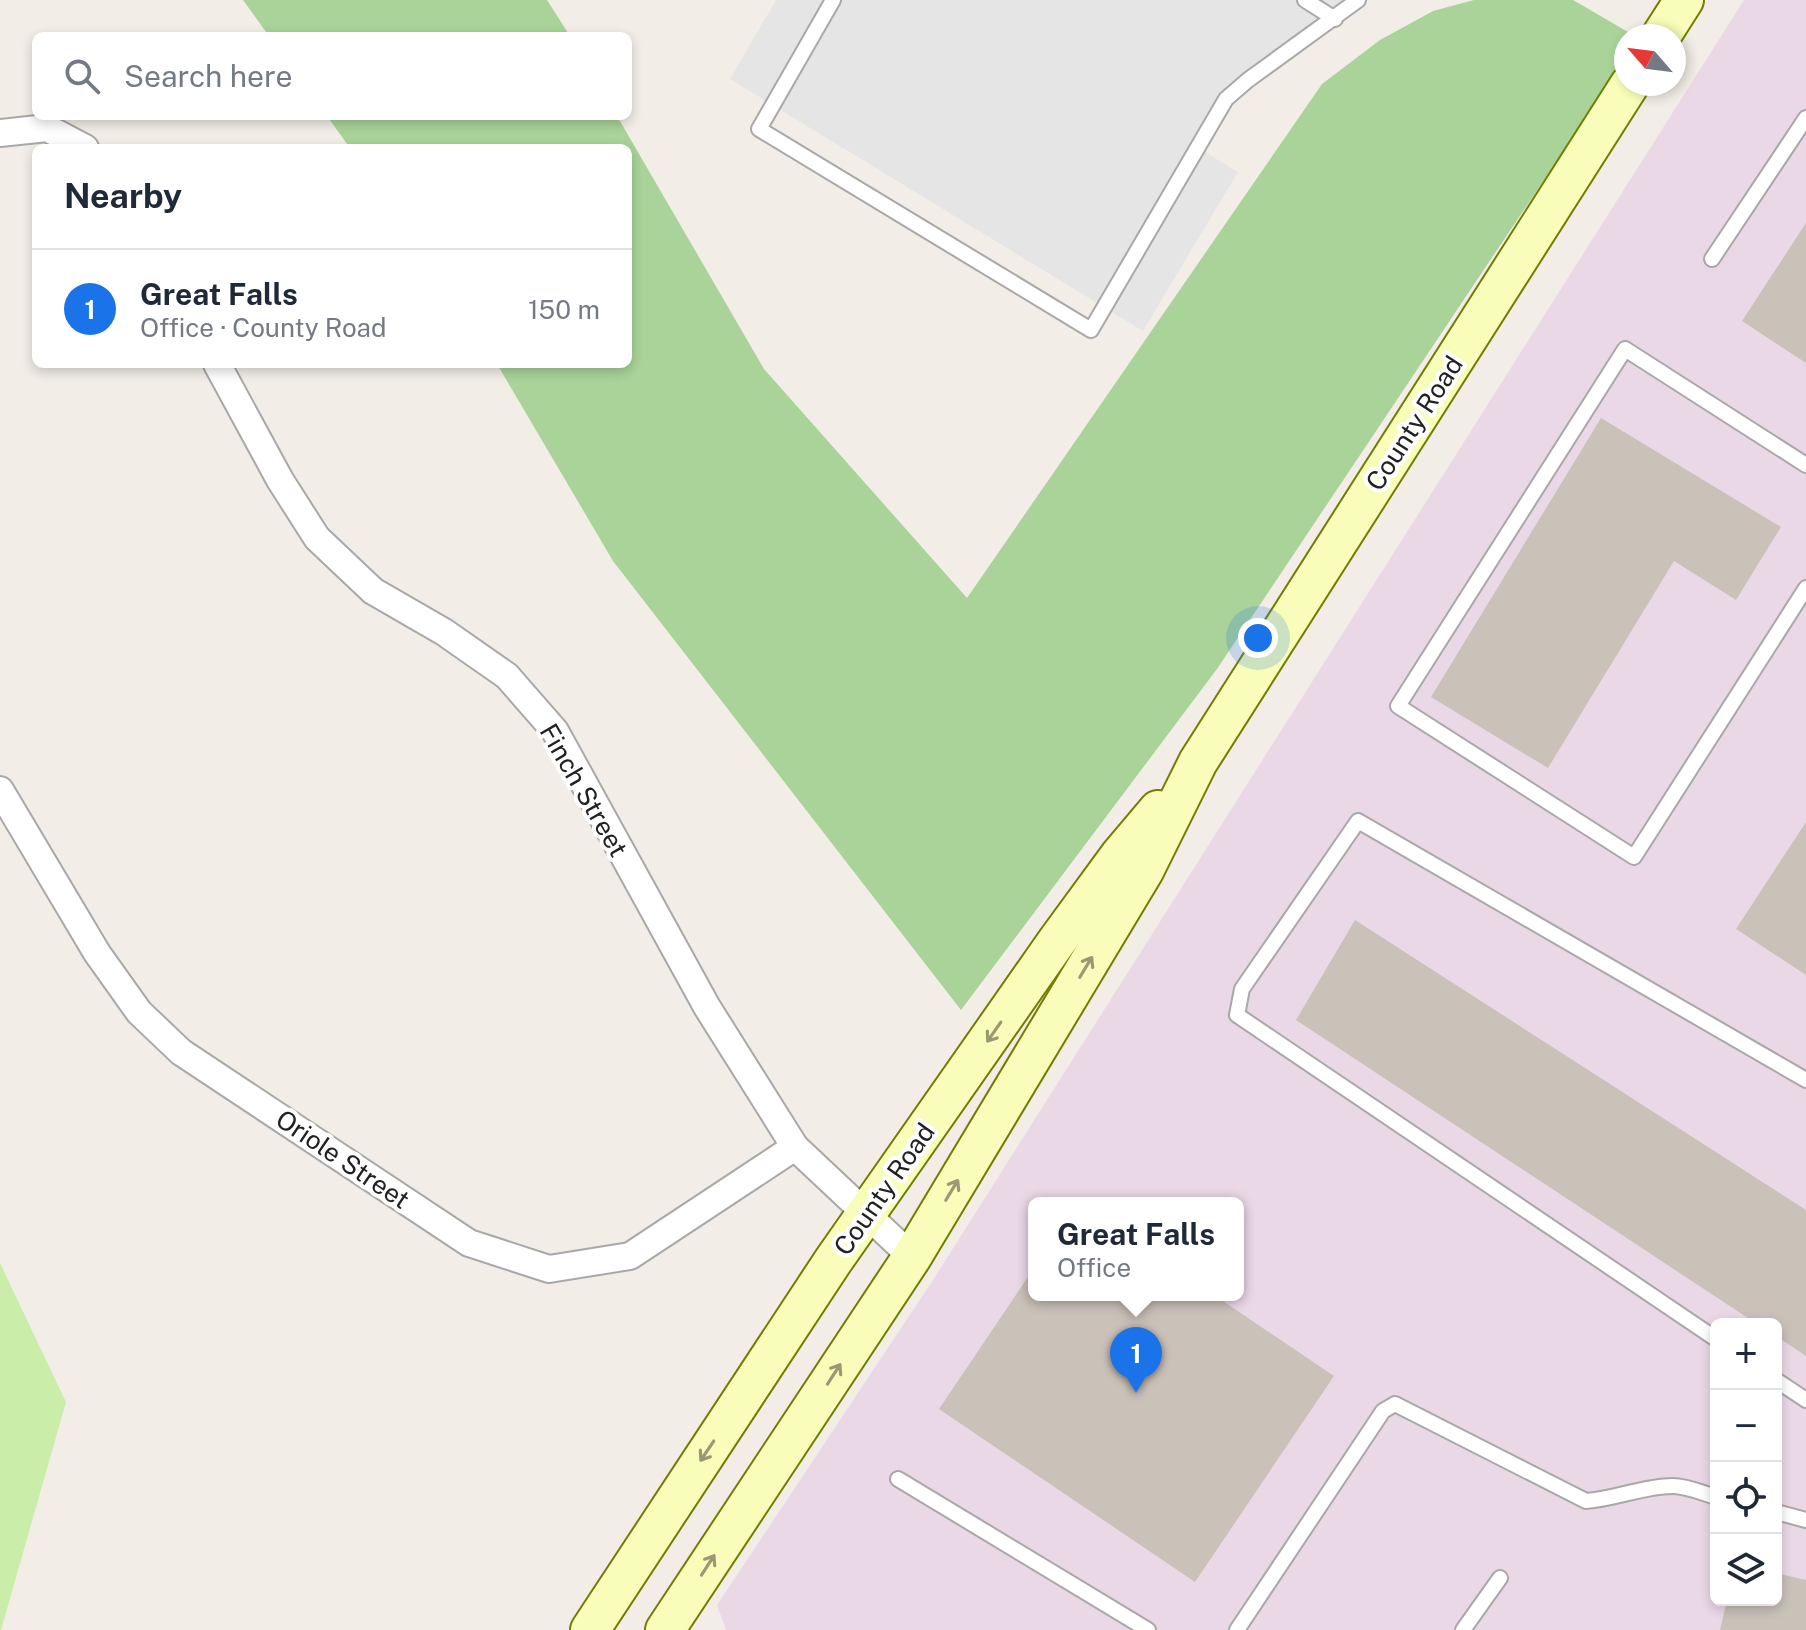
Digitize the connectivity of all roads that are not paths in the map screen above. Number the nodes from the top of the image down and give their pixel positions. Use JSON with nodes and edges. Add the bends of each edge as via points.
{"nodes":[{"id":1,"x":833,"y":0,"type":"edge"},
{"id":2,"x":1305,"y":0,"type":"edge"},
{"id":3,"x":1358,"y":0,"type":"edge"},
{"id":4,"x":1684,"y":0,"type":"edge"},
{"id":5,"x":1335,"y":19,"type":"junction"},
{"id":6,"x":1669,"y":24,"type":"edge"},
{"id":7,"x":1622,"y":96,"type":"edge"},
{"id":8,"x":1806,"y":118,"type":"edge"},
{"id":9,"x":0,"y":133,"type":"edge"},
{"id":10,"x":77,"y":144,"type":"edge"},
{"id":11,"x":1712,"y":259,"type":"dead end"},
{"id":12,"x":219,"y":368,"type":"edge"},
{"id":13,"x":1806,"y":465,"type":"edge"},
{"id":14,"x":1806,"y":588,"type":"edge"},
{"id":15,"x":1198,"y":762,"type":"junction"},
{"id":16,"x":0,"y":790,"type":"edge"},
{"id":17,"x":1806,"y":1080,"type":"edge"},
{"id":18,"x":795,"y":1147,"type":"junction"},
{"id":19,"x":866,"y":1214,"type":"junction"},
{"id":20,"x":912,"y":1257,"type":"junction"},
{"id":21,"x":1710,"y":1335,"type":"edge"},
{"id":22,"x":1782,"y":1384,"type":"edge"},
{"id":23,"x":1806,"y":1400,"type":"edge"},
{"id":24,"x":898,"y":1479,"type":"dead end"},
{"id":25,"x":1710,"y":1495,"type":"edge"},
{"id":26,"x":1782,"y":1514,"type":"edge"},
{"id":27,"x":1806,"y":1520,"type":"edge"},
{"id":28,"x":1500,"y":1578,"type":"dead end"},
{"id":29,"x":590,"y":1630,"type":"edge"},
{"id":30,"x":665,"y":1630,"type":"edge"},
{"id":31,"x":1148,"y":1630,"type":"edge"},
{"id":32,"x":1237,"y":1630,"type":"edge"},
{"id":33,"x":1463,"y":1630,"type":"edge"}],
"edges":[{"from":1,"to":5,"type":"lane","via":[[759,129],[1091,330],[1226,99]]},
{"from":2,"to":5,"type":"lane"},
{"from":3,"to":5,"type":"lane"},
{"from":4,"to":6,"type":"main road"},
{"from":7,"to":15,"type":"main road","name":"County Road"},
{"from":8,"to":11,"type":"lane"},
{"from":9,"to":10,"type":"street","via":[[47,128]]},
{"from":12,"to":18,"type":"street","name":"Finch Street","via":[[317,538],[373,591],[507,676],[555,731],[699,994]]},
{"from":13,"to":14,"type":"lane","via":[[1625,349],[1398,706],[1634,857]]},
{"from":15,"to":19,"type":"main road","name":"County Road","one_way":true,"via":[[1120,855]]},
{"from":20,"to":15,"type":"main road","name":"County Road","one_way":true,"via":[[1144,871]]},
{"from":16,"to":18,"type":"street","name":"Oriole Street","via":[[97,953],[139,1012],[181,1052],[469,1243],[549,1269],[630,1256]]},
{"from":17,"to":21,"type":"lane","via":[[1358,821],[1242,989],[1237,1015]]},
{"from":18,"to":19,"type":"street","name":"Finch Street"},
{"from":19,"to":20,"type":"street","name":"Finch Street"},
{"from":19,"to":29,"type":"main road","name":"County Road","one_way":true},
{"from":30,"to":20,"type":"main road","name":"County Road","one_way":true},
{"from":22,"to":23,"type":"lane"},
{"from":24,"to":31,"type":"lane"},
{"from":25,"to":32,"type":"lane","via":[[1677,1486],[1586,1501],[1395,1404],[1383,1411]]},
{"from":26,"to":27,"type":"lane"},
{"from":28,"to":33,"type":"lane"}]}
